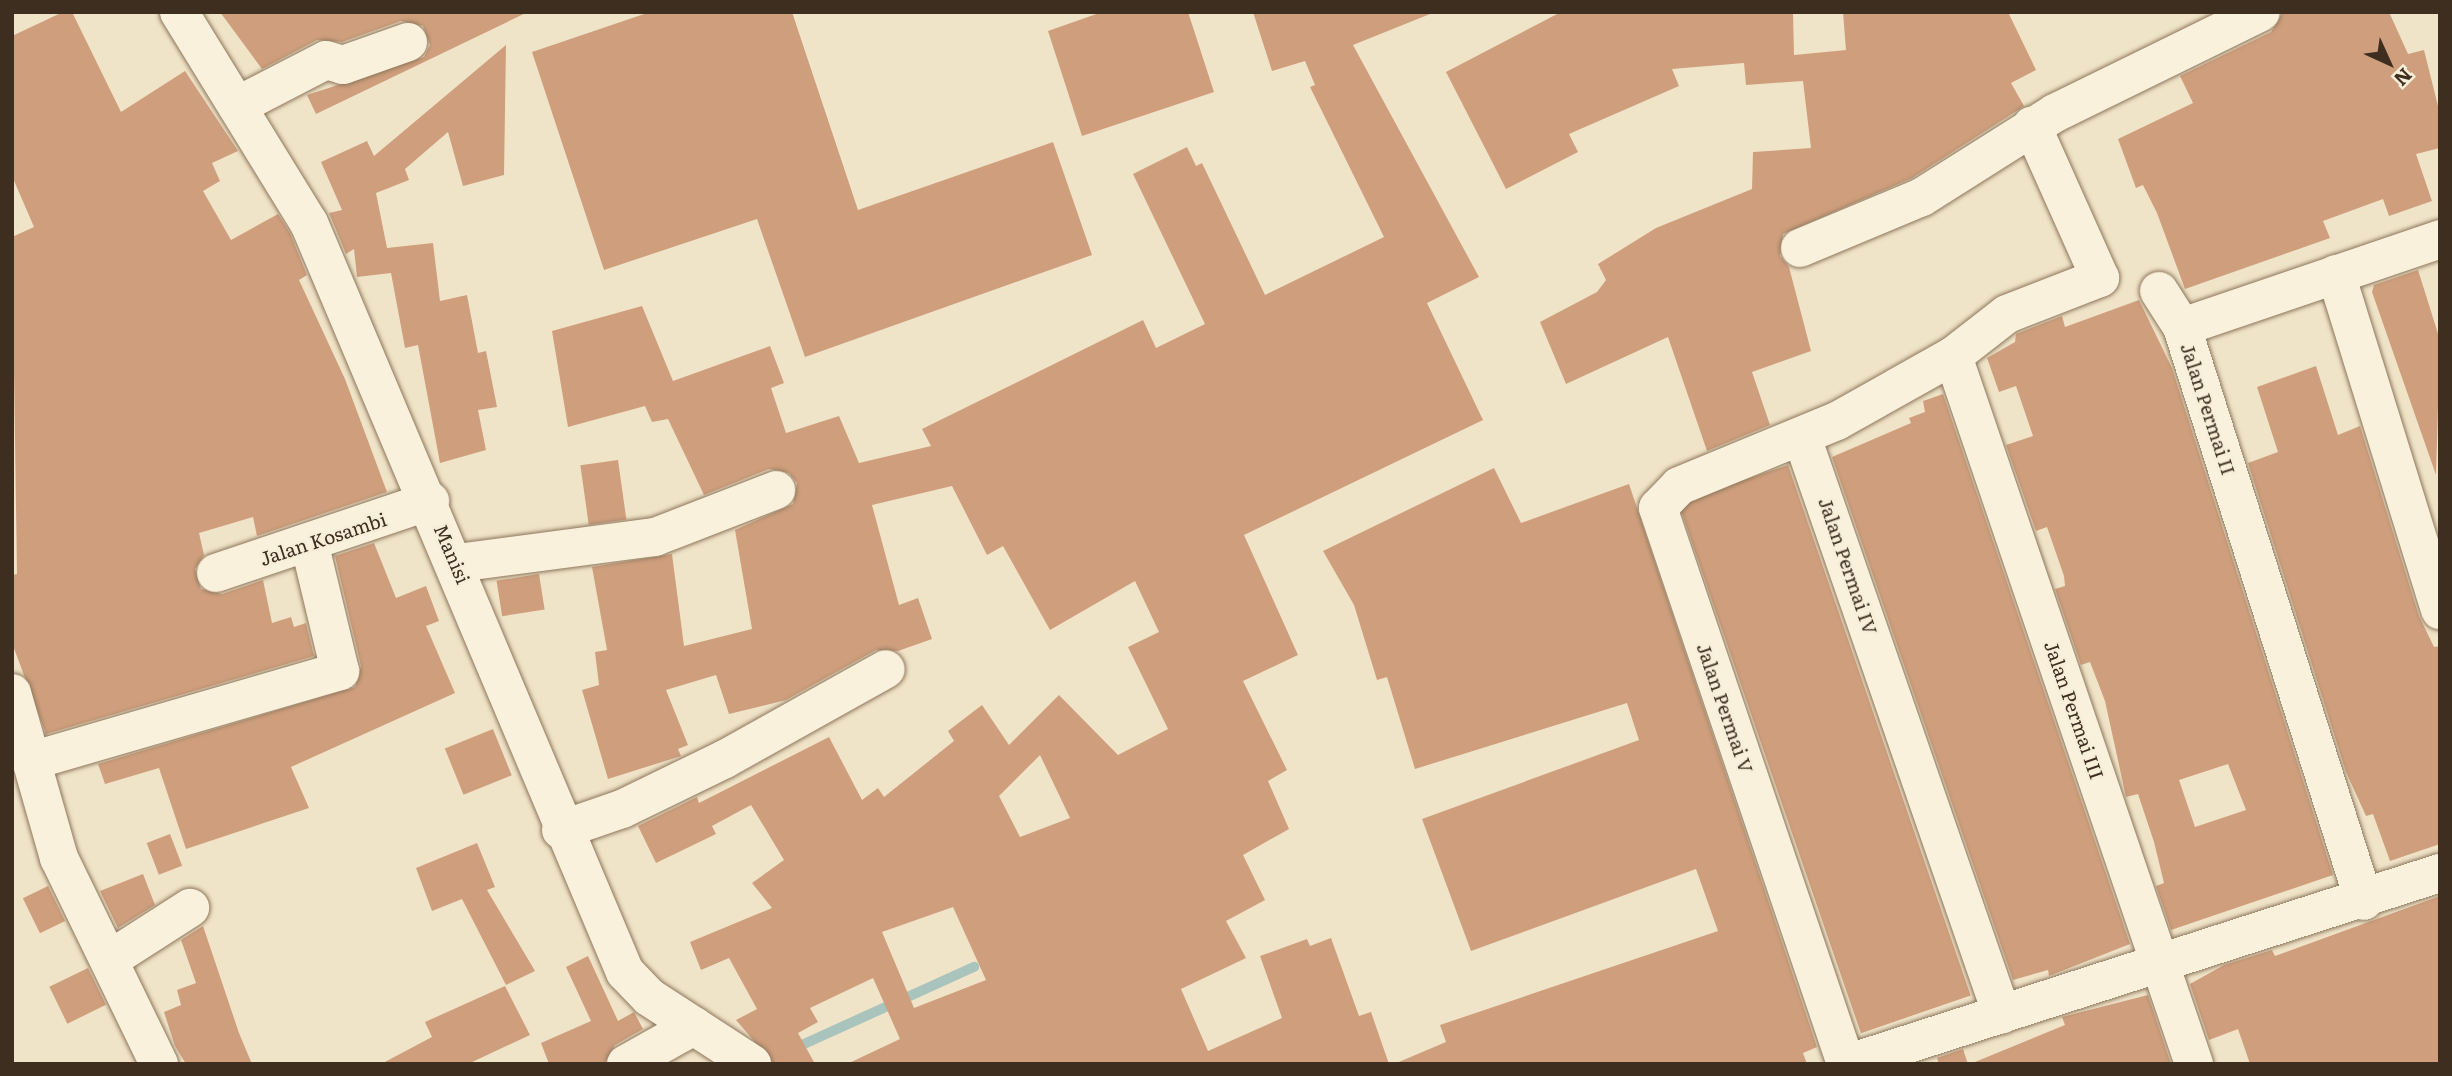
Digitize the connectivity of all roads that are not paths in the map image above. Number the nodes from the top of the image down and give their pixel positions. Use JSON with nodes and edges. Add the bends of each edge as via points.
{"nodes":[{"id":1,"x":179,"y":12,"type":"edge"},
{"id":2,"x":2261,"y":12,"type":"edge"},
{"id":3,"x":408,"y":42,"type":"dead end"},
{"id":4,"x":237,"y":106,"type":"junction"},
{"id":5,"x":2032,"y":126,"type":"junction"},
{"id":6,"x":2440,"y":239,"type":"edge"},
{"id":7,"x":1800,"y":248,"type":"dead end"},
{"id":8,"x":2336,"y":274,"type":"junction"},
{"id":9,"x":2159,"y":290,"type":"dead end"},
{"id":10,"x":2182,"y":327,"type":"junction"},
{"id":11,"x":1953,"y":356,"type":"junction"},
{"id":12,"x":1803,"y":440,"type":"junction"},
{"id":13,"x":776,"y":490,"type":"dead end"},
{"id":14,"x":430,"y":501,"type":"junction"},
{"id":15,"x":310,"y":546,"type":"junction"},
{"id":16,"x":457,"y":563,"type":"junction"},
{"id":17,"x":216,"y":573,"type":"dead end"},
{"id":18,"x":2440,"y":610,"type":"edge"},
{"id":19,"x":886,"y":669,"type":"dead end"},
{"id":20,"x":12,"y":693,"type":"edge"},
{"id":21,"x":31,"y":761,"type":"junction"},
{"id":22,"x":561,"y":830,"type":"junction"},
{"id":23,"x":2440,"y":873,"type":"edge"},
{"id":24,"x":2364,"y":901,"type":"junction"},
{"id":25,"x":190,"y":908,"type":"dead end"},
{"id":26,"x":112,"y":958,"type":"junction"},
{"id":27,"x":2156,"y":966,"type":"junction"},
{"id":28,"x":2002,"y":1015,"type":"junction"},
{"id":29,"x":694,"y":1026,"type":"junction"},
{"id":30,"x":159,"y":1064,"type":"edge"},
{"id":31,"x":626,"y":1064,"type":"edge"},
{"id":32,"x":751,"y":1064,"type":"edge"},
{"id":33,"x":1846,"y":1064,"type":"edge"},
{"id":34,"x":2194,"y":1064,"type":"edge"}],
"edges":[{"from":1,"to":4,"type":"street","name":"Manisi"},
{"from":2,"to":5,"type":"street"},
{"from":3,"to":4,"type":"street","via":[[343,65],[326,60]]},
{"from":4,"to":14,"type":"street","name":"Manisi","via":[[309,223],[331,286]]},
{"from":5,"to":7,"type":"street","via":[[1922,197]]},
{"from":5,"to":11,"type":"street","via":[[2100,278],[2007,314]]},
{"from":6,"to":8,"type":"street","name":"Jalan Permai II"},
{"from":8,"to":10,"type":"street","name":"Jalan Permai II"},
{"from":8,"to":18,"type":"street"},
{"from":9,"to":10,"type":"street"},
{"from":10,"to":24,"type":"street","name":"Jalan Permai II"},
{"from":11,"to":12,"type":"street"},
{"from":11,"to":27,"type":"street","name":"Jalan Permai III","via":[[2150,934]]},
{"from":12,"to":28,"type":"street","name":"Jalan Permai IV"},
{"from":12,"to":33,"type":"street","name":"Jalan Permai V","via":[[1679,486],[1658,508]]},
{"from":13,"to":16,"type":"street","via":[[655,537]]},
{"from":14,"to":15,"type":"street","name":"Jalan Kosambi"},
{"from":14,"to":16,"type":"street","name":"Manisi"},
{"from":15,"to":17,"type":"street","name":"Jalan Kosambi"},
{"from":15,"to":21,"type":"street","via":[[340,671]]},
{"from":16,"to":22,"type":"street","name":"Manisi"},
{"from":19,"to":22,"type":"street","via":[[726,759],[622,809]]},
{"from":20,"to":21,"type":"street"},
{"from":21,"to":26,"type":"street","via":[[59,858]]},
{"from":22,"to":29,"type":"street","name":"Manisi","via":[[625,972]]},
{"from":23,"to":24,"type":"street"},
{"from":24,"to":27,"type":"street"},
{"from":25,"to":26,"type":"street"},
{"from":26,"to":30,"type":"street"},
{"from":27,"to":28,"type":"street"},
{"from":27,"to":34,"type":"street","name":"Jalan Permai III"},
{"from":28,"to":33,"type":"street"},
{"from":29,"to":31,"type":"street"},
{"from":29,"to":32,"type":"street","name":"Manisi"}]}
